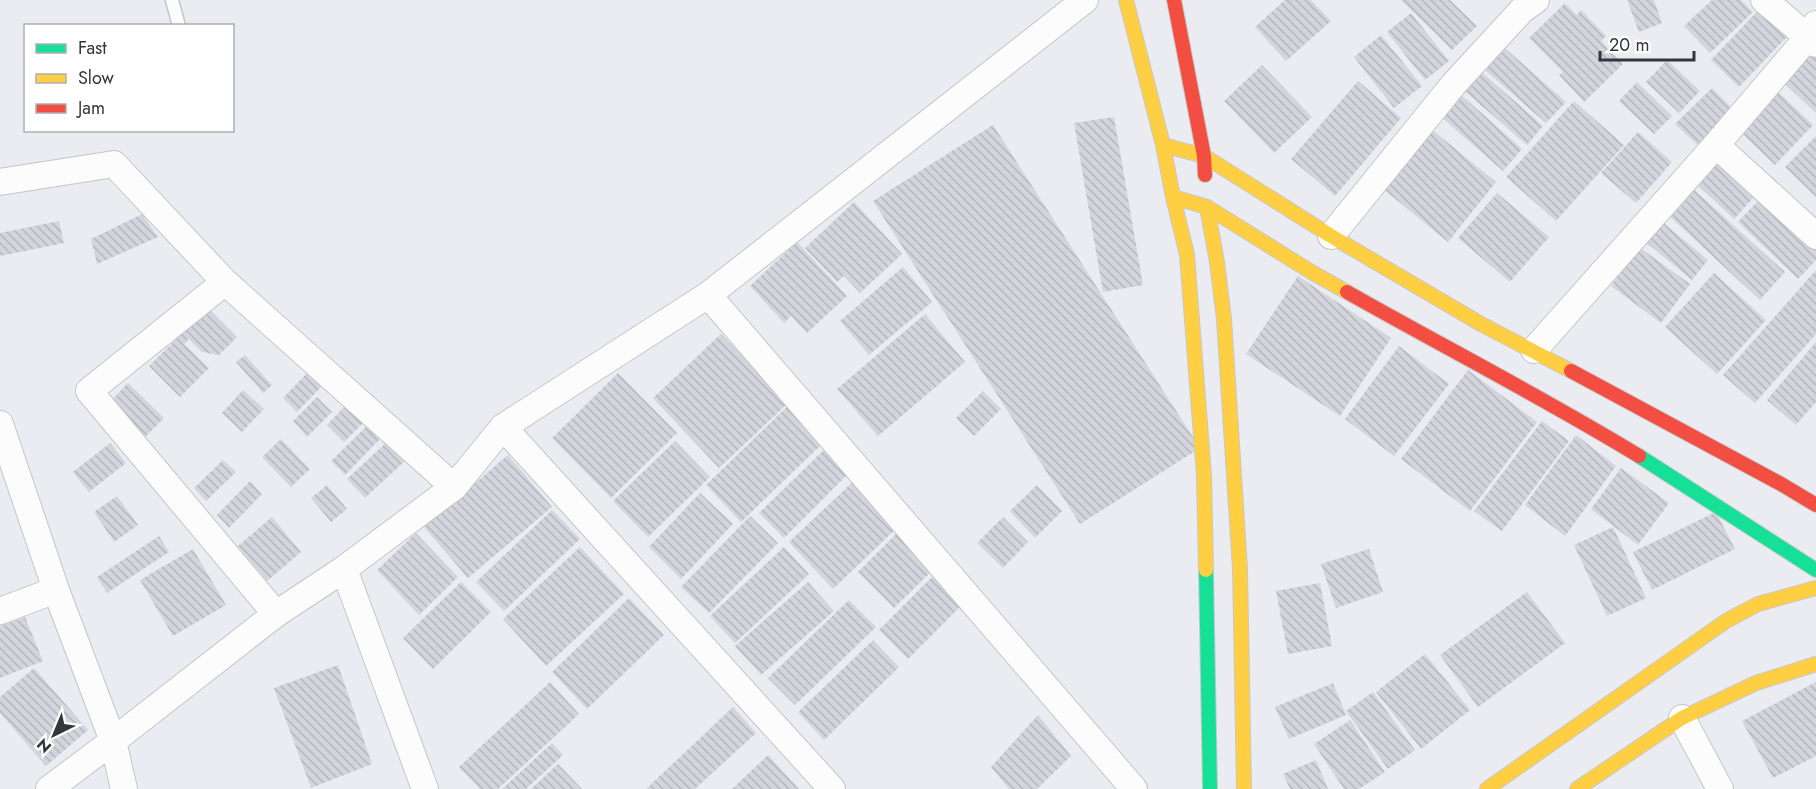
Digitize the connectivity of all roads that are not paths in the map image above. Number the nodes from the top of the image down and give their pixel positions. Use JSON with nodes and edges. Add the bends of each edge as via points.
{"nodes":[{"id":1,"x":172,"y":0,"type":"edge"},
{"id":2,"x":1085,"y":0,"type":"edge"},
{"id":3,"x":1126,"y":0,"type":"edge"},
{"id":4,"x":1174,"y":0,"type":"edge"},
{"id":5,"x":1764,"y":0,"type":"edge"},
{"id":6,"x":1523,"y":3,"type":"edge"},
{"id":7,"x":178,"y":24,"type":"edge"},
{"id":8,"x":1813,"y":35,"type":"edge"},
{"id":9,"x":1163,"y":145,"type":"junction"},
{"id":10,"x":1716,"y":145,"type":"junction"},
{"id":11,"x":1204,"y":156,"type":"junction"},
{"id":12,"x":0,"y":182,"type":"edge"},
{"id":13,"x":1173,"y":196,"type":"junction"},
{"id":14,"x":1206,"y":197,"type":"junction"},
{"id":15,"x":1331,"y":236,"type":"junction"},
{"id":16,"x":1816,"y":236,"type":"edge"},
{"id":17,"x":225,"y":282,"type":"junction"},
{"id":18,"x":708,"y":295,"type":"junction"},
{"id":19,"x":1534,"y":350,"type":"junction"},
{"id":20,"x":0,"y":424,"type":"edge"},
{"id":21,"x":503,"y":427,"type":"junction"},
{"id":22,"x":454,"y":487,"type":"junction"},
{"id":23,"x":1816,"y":505,"type":"edge"},
{"id":24,"x":344,"y":569,"type":"junction"},
{"id":25,"x":1816,"y":570,"type":"edge"},
{"id":26,"x":1816,"y":587,"type":"edge"},
{"id":27,"x":56,"y":590,"type":"junction"},
{"id":28,"x":0,"y":611,"type":"edge"},
{"id":29,"x":276,"y":614,"type":"junction"},
{"id":30,"x":1816,"y":664,"type":"edge"},
{"id":31,"x":1682,"y":718,"type":"junction"},
{"id":32,"x":113,"y":741,"type":"junction"},
{"id":33,"x":49,"y":789,"type":"edge"},
{"id":34,"x":124,"y":789,"type":"edge"},
{"id":35,"x":425,"y":789,"type":"edge"},
{"id":36,"x":832,"y":789,"type":"edge"},
{"id":37,"x":1134,"y":789,"type":"edge"},
{"id":38,"x":1210,"y":789,"type":"edge"},
{"id":39,"x":1244,"y":789,"type":"edge"},
{"id":40,"x":1487,"y":789,"type":"edge"},
{"id":41,"x":1577,"y":789,"type":"edge"},
{"id":42,"x":1720,"y":789,"type":"edge"}],
"edges":[{"from":1,"to":7,"type":"lane"},
{"from":2,"to":18,"type":"street"},
{"from":3,"to":9,"type":"main road"},
{"from":4,"to":11,"type":"main road"},
{"from":5,"to":8,"type":"street"},
{"from":6,"to":15,"type":"street"},
{"from":8,"to":10,"type":"street"},
{"from":9,"to":11,"type":"main road"},
{"from":9,"to":13,"type":"main road"},
{"from":10,"to":16,"type":"street"},
{"from":10,"to":19,"type":"street"},
{"from":11,"to":14,"type":"main road"},
{"from":11,"to":15,"type":"main road"},
{"from":12,"to":17,"type":"street","via":[[114,164]]},
{"from":13,"to":14,"type":"main road"},
{"from":13,"to":38,"type":"main road","via":[[1187,255],[1204,475]]},
{"from":14,"to":25,"type":"main road","via":[[1313,273],[1637,455]]},
{"from":14,"to":39,"type":"main road","via":[[1224,319],[1238,545]]},
{"from":15,"to":19,"type":"main road","via":[[1481,324]]},
{"from":17,"to":22,"type":"street"},
{"from":17,"to":29,"type":"street","via":[[89,391]]},
{"from":18,"to":21,"type":"street"},
{"from":18,"to":37,"type":"street"},
{"from":19,"to":23,"type":"main road"},
{"from":20,"to":27,"type":"street"},
{"from":21,"to":22,"type":"street"},
{"from":21,"to":36,"type":"street"},
{"from":22,"to":24,"type":"street"},
{"from":24,"to":29,"type":"street"},
{"from":24,"to":35,"type":"street"},
{"from":26,"to":40,"type":"main road","via":[[1758,603],[1726,621]]},
{"from":27,"to":28,"type":"street"},
{"from":27,"to":32,"type":"street"},
{"from":29,"to":32,"type":"street"},
{"from":30,"to":31,"type":"main road","via":[[1756,683]]},
{"from":31,"to":41,"type":"main road"},
{"from":31,"to":42,"type":"street"},
{"from":32,"to":33,"type":"street"},
{"from":32,"to":34,"type":"street"}]}
